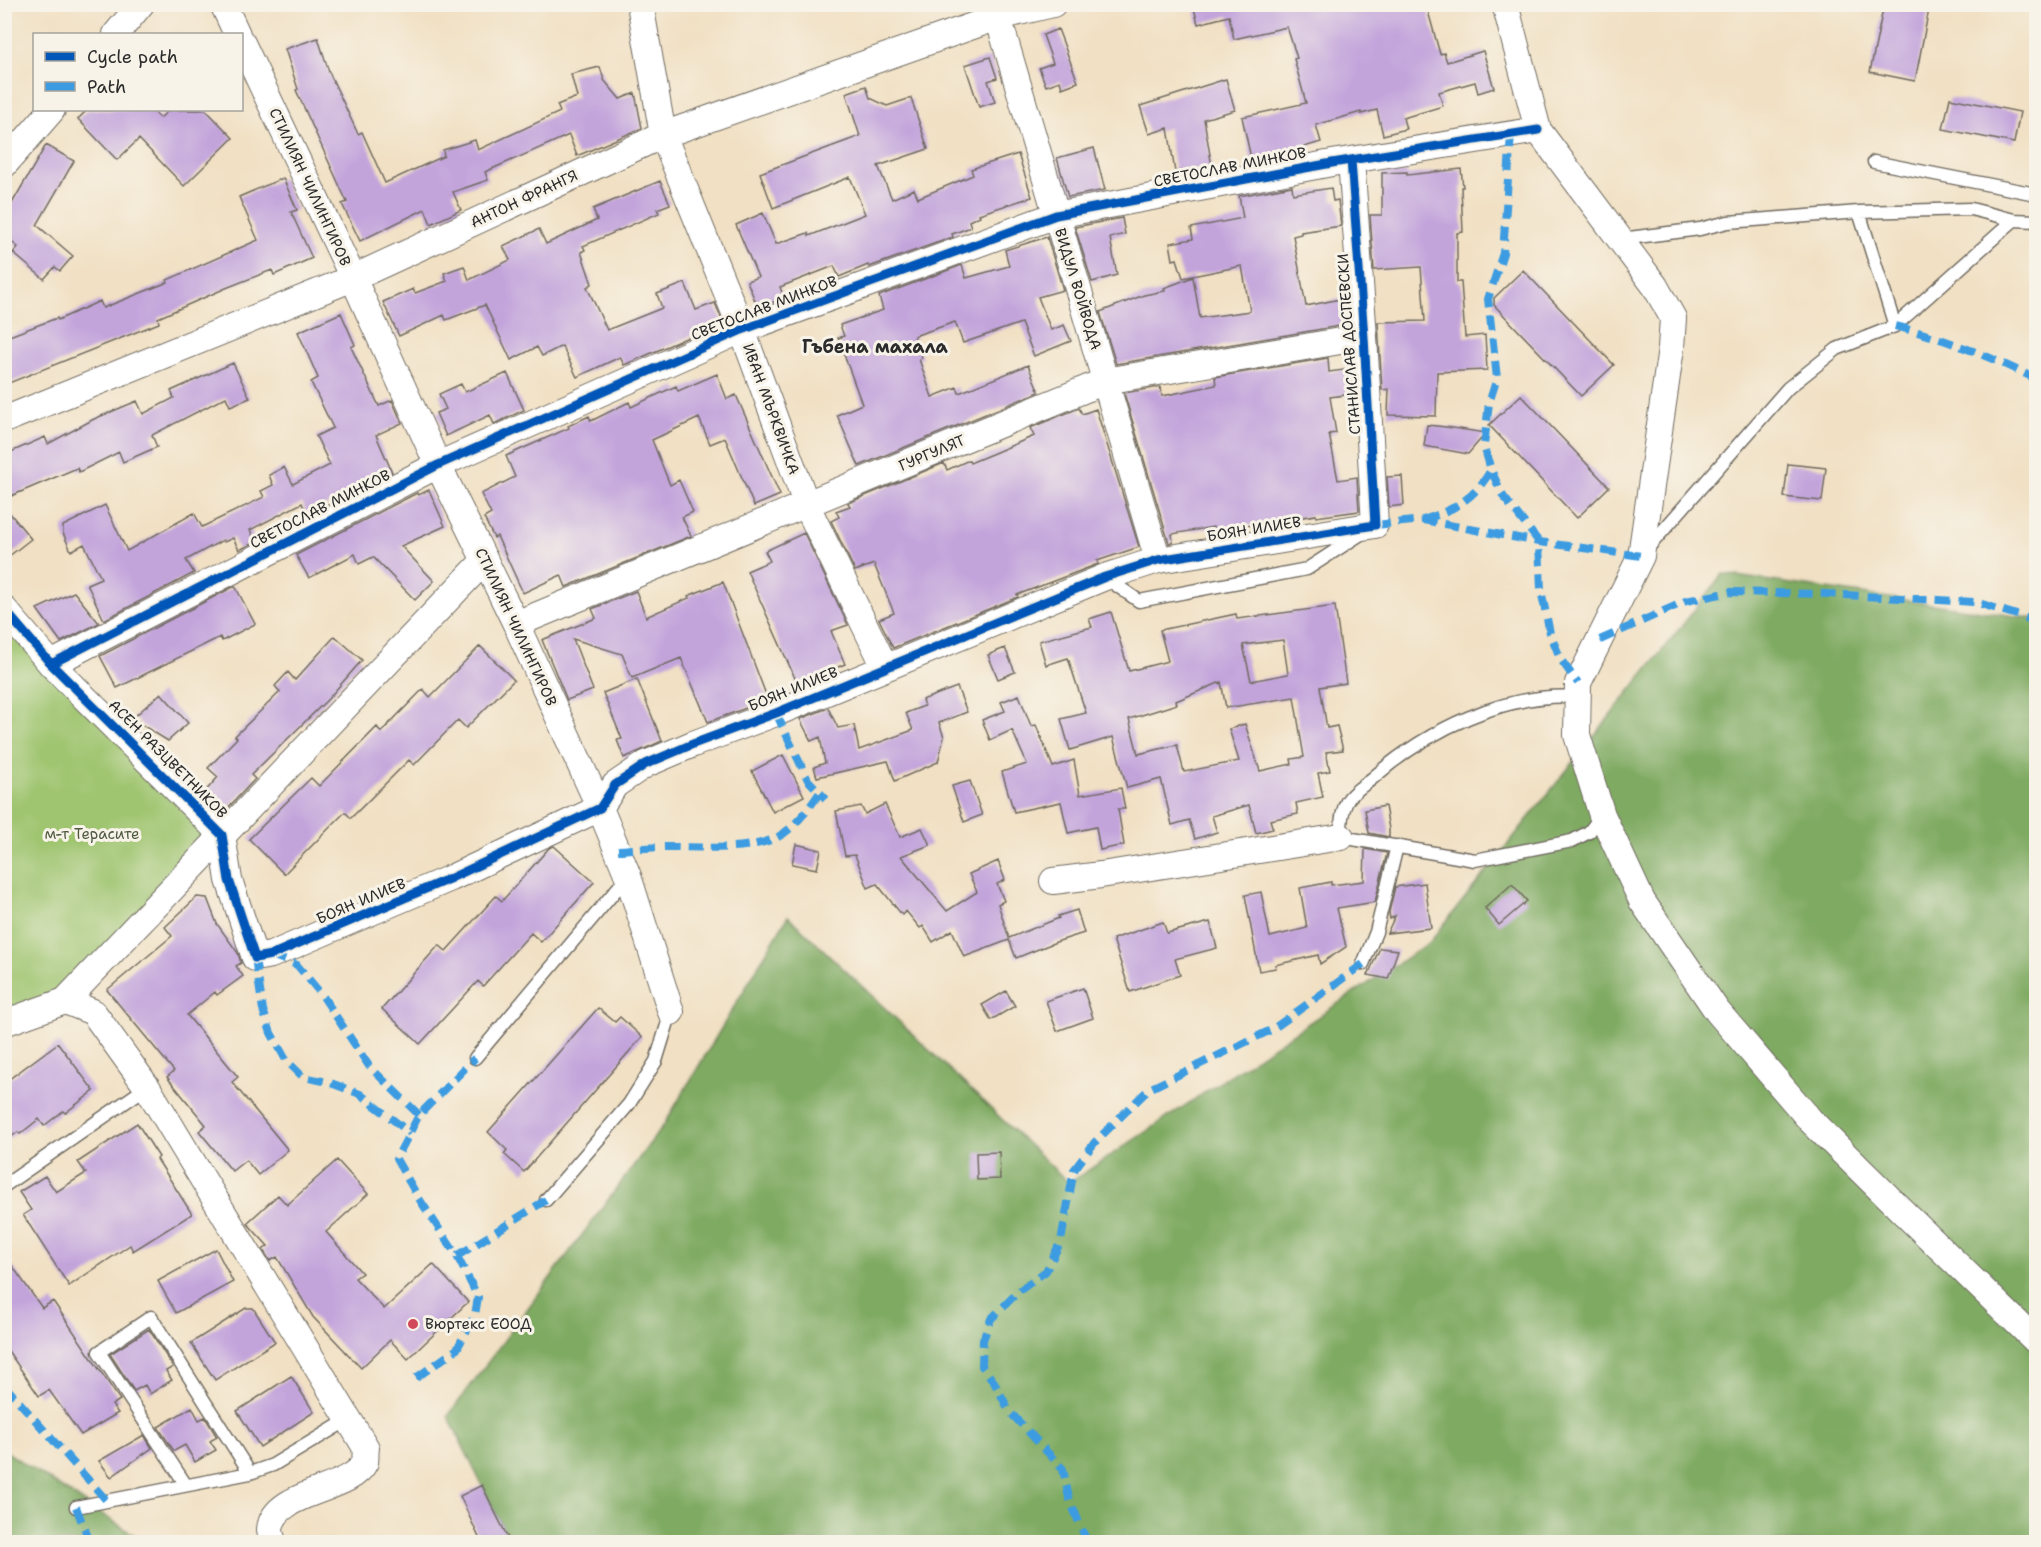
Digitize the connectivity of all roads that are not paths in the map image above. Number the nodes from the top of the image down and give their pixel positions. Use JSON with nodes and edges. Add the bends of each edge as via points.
{"nodes":[{"id":1,"x":141,"y":4,"type":"edge"},
{"id":2,"x":223,"y":4,"type":"edge"},
{"id":3,"x":640,"y":4,"type":"edge"},
{"id":4,"x":1053,"y":4,"type":"edge"},
{"id":5,"x":1506,"y":4,"type":"edge"},
{"id":6,"x":998,"y":17,"type":"junction"},
{"id":7,"x":117,"y":33,"type":"edge"},
{"id":8,"x":237,"y":33,"type":"edge"},
{"id":9,"x":243,"y":45,"type":"edge"},
{"id":10,"x":51,"y":111,"type":"edge"},
{"id":11,"x":1538,"y":130,"type":"junction"},
{"id":12,"x":663,"y":135,"type":"junction"},
{"id":13,"x":1351,"y":160,"type":"junction"},
{"id":14,"x":1874,"y":162,"type":"dead end"},
{"id":15,"x":4,"y":165,"type":"edge"},
{"id":16,"x":2037,"y":194,"type":"edge"},
{"id":17,"x":1859,"y":213,"type":"junction"},
{"id":18,"x":1056,"y":215,"type":"junction"},
{"id":19,"x":2014,"y":220,"type":"junction"},
{"id":20,"x":2037,"y":221,"type":"edge"},
{"id":21,"x":1621,"y":238,"type":"junction"},
{"id":22,"x":353,"y":278,"type":"junction"},
{"id":23,"x":1895,"y":326,"type":"junction"},
{"id":24,"x":742,"y":330,"type":"junction"},
{"id":25,"x":1364,"y":337,"type":"junction"},
{"id":26,"x":1105,"y":381,"type":"junction"},
{"id":27,"x":4,"y":420,"type":"edge"},
{"id":28,"x":438,"y":465,"type":"junction"},
{"id":29,"x":807,"y":506,"type":"junction"},
{"id":30,"x":1375,"y":525,"type":"junction"},
{"id":31,"x":1641,"y":556,"type":"junction"},
{"id":32,"x":485,"y":560,"type":"junction"},
{"id":33,"x":1158,"y":560,"type":"junction"},
{"id":34,"x":1105,"y":577,"type":"junction"},
{"id":35,"x":4,"y":609,"type":"edge"},
{"id":36,"x":516,"y":624,"type":"junction"},
{"id":37,"x":51,"y":664,"type":"junction"},
{"id":38,"x":885,"y":667,"type":"junction"},
{"id":39,"x":1577,"y":697,"type":"junction"},
{"id":40,"x":600,"y":808,"type":"junction"},
{"id":41,"x":1602,"y":815,"type":"junction"},
{"id":42,"x":222,"y":835,"type":"junction"},
{"id":43,"x":1341,"y":837,"type":"junction"},
{"id":44,"x":1397,"y":846,"type":"junction"},
{"id":45,"x":628,"y":876,"type":"junction"},
{"id":46,"x":1053,"y":881,"type":"dead end"},
{"id":47,"x":255,"y":958,"type":"joint"},
{"id":48,"x":1363,"y":964,"type":"dead end"},
{"id":49,"x":65,"y":1001,"type":"junction"},
{"id":50,"x":671,"y":1012,"type":"joint"},
{"id":51,"x":4,"y":1023,"type":"edge"},
{"id":52,"x":475,"y":1058,"type":"dead end"},
{"id":53,"x":147,"y":1087,"type":"junction"},
{"id":54,"x":4,"y":1186,"type":"edge"},
{"id":55,"x":546,"y":1200,"type":"dead end"},
{"id":56,"x":2037,"y":1341,"type":"edge"},
{"id":57,"x":349,"y":1419,"type":"junction"},
{"id":58,"x":250,"y":1473,"type":"junction"},
{"id":59,"x":186,"y":1485,"type":"junction"},
{"id":60,"x":76,"y":1506,"type":"dead end"},
{"id":61,"x":273,"y":1542,"type":"edge"}],
"edges":[{"from":1,"to":7,"type":"street"},
{"from":2,"to":8,"type":"street"},
{"from":3,"to":12,"type":"street","name":"ИВАН МЪРКВИЧКА"},
{"from":4,"to":6,"type":"street","name":"АНТОН ФРАНГЯ"},
{"from":5,"to":11,"type":"street"},
{"from":6,"to":12,"type":"street","name":"АНТОН ФРАНГЯ"},
{"from":6,"to":18,"type":"street","name":"ВИДУЛ ВОЙВОДА"},
{"from":9,"to":22,"type":"street","name":"СТИЛИЯН ЧИЛИНГИРОВ"},
{"from":10,"to":15,"type":"street"},
{"from":11,"to":13,"type":"street","name":"СВЕТОСЛАВ МИНКОВ"},
{"from":11,"to":21,"type":"street"},
{"from":12,"to":22,"type":"street","name":"АНТОН ФРАНГЯ"},
{"from":12,"to":24,"type":"street","name":"ИВАН МЪРКВИЧКА"},
{"from":13,"to":18,"type":"street","name":"СВЕТОСЛАВ МИНКОВ"},
{"from":13,"to":25,"type":"street","name":"СТАНИСЛАВ ДОСПЕВСКИ"},
{"from":14,"to":16,"type":"lane"},
{"from":17,"to":19,"type":"lane","via":[[1971,209]]},
{"from":17,"to":21,"type":"lane","via":[[1728,222]]},
{"from":17,"to":23,"type":"lane"},
{"from":18,"to":24,"type":"street","name":"СВЕТОСЛАВ МИНКОВ"},
{"from":18,"to":26,"type":"street","name":"ВИДУЛ ВОЙВОДА"},
{"from":19,"to":20,"type":"lane"},
{"from":19,"to":23,"type":"lane"},
{"from":21,"to":31,"type":"street","via":[[1673,318]]},
{"from":22,"to":27,"type":"street","name":"АНТОН ФРАНГЯ"},
{"from":22,"to":28,"type":"street","name":"СТИЛИЯН ЧИЛИНГИРОВ"},
{"from":23,"to":31,"type":"lane","via":[[1837,349],[1788,388]]},
{"from":24,"to":28,"type":"street","name":"СВЕТОСЛАВ МИНКОВ"},
{"from":24,"to":29,"type":"street","name":"ИВАН МЪРКВИЧКА"},
{"from":25,"to":26,"type":"street","name":"ГУРГУЛЯТ"},
{"from":25,"to":30,"type":"street","name":"СТАНИСЛАВ ДОСПЕВСКИ"},
{"from":26,"to":29,"type":"street","name":"ГУРГУЛЯТ"},
{"from":26,"to":33,"type":"street","name":"ВИДУЛ ВОЙВОДА"},
{"from":28,"to":32,"type":"street","name":"СТИЛИЯН ЧИЛИНГИРОВ"},
{"from":28,"to":37,"type":"street","name":"СВЕТОСЛАВ МИНКОВ"},
{"from":29,"to":36,"type":"street","name":"ГУРГУЛЯТ"},
{"from":29,"to":38,"type":"street","name":"ИВАН МЪРКВИЧКА"},
{"from":30,"to":33,"type":"street","name":"БОЯН ИЛИЕВ"},
{"from":30,"to":34,"type":"lane","via":[[1307,569],[1139,601]]},
{"from":31,"to":39,"type":"street","via":[[1578,683]]},
{"from":32,"to":36,"type":"street","name":"СТИЛИЯН ЧИЛИНГИРОВ"},
{"from":32,"to":42,"type":"street"},
{"from":33,"to":34,"type":"street","name":"БОЯН ИЛИЕВ"},
{"from":34,"to":38,"type":"street","name":"БОЯН ИЛИЕВ"},
{"from":35,"to":37,"type":"street","name":"АСЕН РАЗЦВЕТНИКОВ"},
{"from":36,"to":40,"type":"street","name":"СТИЛИЯН ЧИЛИНГИРОВ"},
{"from":37,"to":42,"type":"street","name":"АСЕН РАЗЦВЕТНИКОВ"},
{"from":38,"to":40,"type":"street","name":"БОЯН ИЛИЕВ","via":[[646,764],[615,785]]},
{"from":39,"to":41,"type":"street","via":[[1576,735]]},
{"from":39,"to":43,"type":"lane","via":[[1555,696],[1492,708],[1446,727],[1389,763],[1348,799],[1341,818]]},
{"from":40,"to":45,"type":"street","name":"СТИЛИЯН ЧИЛИНГИРОВ"},
{"from":40,"to":47,"type":"street","name":"БОЯН ИЛИЕВ","via":[[451,878],[271,955]]},
{"from":41,"to":44,"type":"lane","via":[[1589,832],[1572,841],[1475,860]]},
{"from":41,"to":56,"type":"street","via":[[1642,902],[1717,1011],[1811,1121]]},
{"from":42,"to":47,"type":"street","name":"АСЕН РАЗЦВЕТНИКОВ","via":[[228,880]]},
{"from":42,"to":49,"type":"street"},
{"from":43,"to":44,"type":"lane"},
{"from":43,"to":46,"type":"street"},
{"from":44,"to":48,"type":"lane","via":[[1376,932]]},
{"from":45,"to":50,"type":"street","name":"СТИЛИЯН ЧИЛИНГИРОВ"},
{"from":45,"to":52,"type":"lane"},
{"from":49,"to":51,"type":"street"},
{"from":49,"to":53,"type":"street","via":[[93,1012]]},
{"from":50,"to":55,"type":"lane","name":"СТИЛИЯН ЧИЛИНГИРОВ","via":[[657,1061],[629,1104]]},
{"from":53,"to":54,"type":"lane"},
{"from":53,"to":57,"type":"street"},
{"from":57,"to":58,"type":"lane","via":[[273,1465]]},
{"from":57,"to":61,"type":"street","via":[[366,1448],[365,1461],[354,1475],[301,1497],[277,1512],[270,1529]]},
{"from":58,"to":59,"type":"lane"},
{"from":58,"to":59,"type":"lane","via":[[151,1317],[99,1352]]},
{"from":59,"to":60,"type":"lane"}]}
